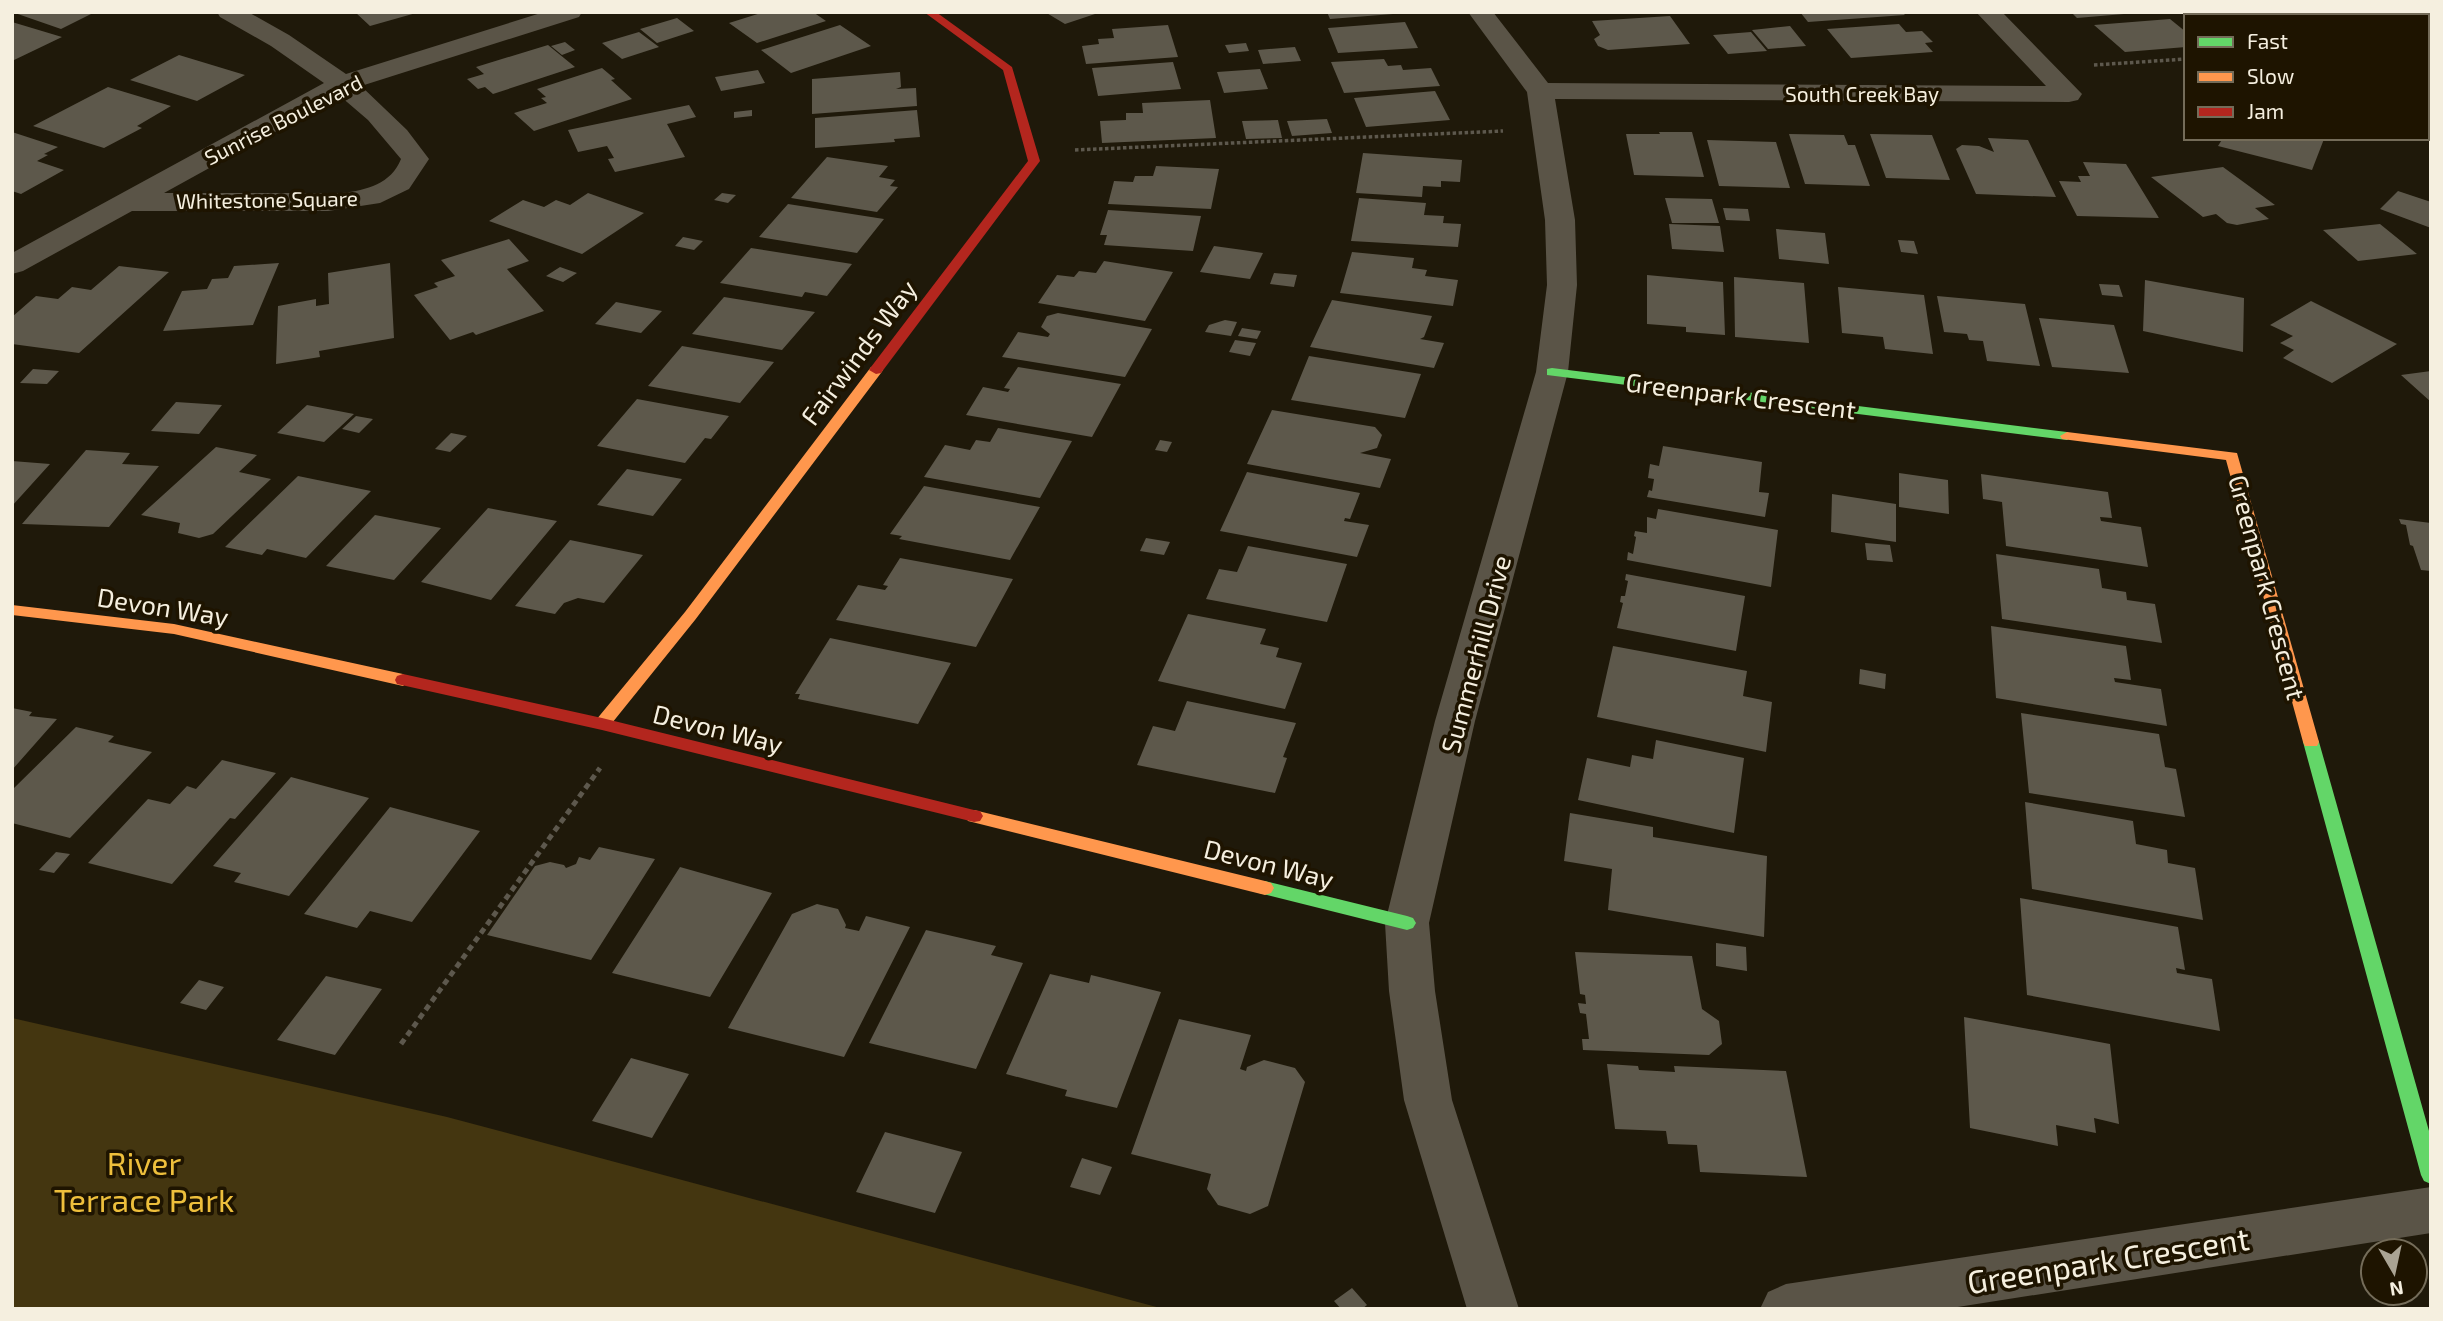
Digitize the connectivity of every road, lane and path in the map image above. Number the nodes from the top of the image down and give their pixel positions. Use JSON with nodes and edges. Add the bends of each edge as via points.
{"nodes":[{"id":1,"x":229,"y":12,"type":"edge"},
{"id":2,"x":570,"y":12,"type":"edge"},
{"id":3,"x":929,"y":12,"type":"edge"},
{"id":4,"x":1480,"y":12,"type":"edge"},
{"id":5,"x":1988,"y":12,"type":"edge"},
{"id":6,"x":2184,"y":59,"type":"edge"},
{"id":7,"x":2044,"y":69,"type":"junction"},
{"id":8,"x":342,"y":84,"type":"junction"},
{"id":9,"x":1539,"y":91,"type":"junction"},
{"id":10,"x":1546,"y":129,"type":"junction"},
{"id":11,"x":1031,"y":152,"type":"junction"},
{"id":12,"x":124,"y":202,"type":"junction"},
{"id":13,"x":12,"y":265,"type":"edge"},
{"id":14,"x":1552,"y":372,"type":"junction"},
{"id":15,"x":12,"y":610,"type":"edge"},
{"id":16,"x":602,"y":724,"type":"junction"},
{"id":17,"x":626,"y":730,"type":"junction"},
{"id":18,"x":1407,"y":923,"type":"junction"},
{"id":19,"x":401,"y":1044,"type":"dead end"},
{"id":20,"x":2431,"y":1175,"type":"edge"},
{"id":21,"x":2431,"y":1210,"type":"edge"},
{"id":22,"x":1493,"y":1309,"type":"edge"},
{"id":23,"x":1786,"y":1309,"type":"edge"}],
"edges":[{"from":1,"to":8,"type":"street"},
{"from":2,"to":8,"type":"street","name":"Sunrise Boulevard"},
{"from":3,"to":11,"type":"street","via":[[1007,69]]},
{"from":4,"to":9,"type":"street","name":"Summerhill Drive"},
{"from":5,"to":7,"type":"street","name":"South Creek Bay"},
{"from":6,"to":7,"type":"path"},
{"from":7,"to":9,"type":"street","name":"South Creek Bay","via":[[2069,94]]},
{"from":8,"to":12,"type":"street","name":"Sunrise Boulevard"},
{"from":8,"to":12,"type":"street","name":"Whitestone Square","via":[[403,141],[415,159],[403,182],[382,193],[338,200]]},
{"from":9,"to":10,"type":"street","name":"Summerhill Drive"},
{"from":10,"to":11,"type":"path"},
{"from":10,"to":14,"type":"street","name":"Summerhill Drive","via":[[1560,220],[1562,285]]},
{"from":11,"to":16,"type":"street","name":"Fairwinds Way","via":[[1034,161],[690,616]]},
{"from":12,"to":13,"type":"street","name":"Sunrise Boulevard"},
{"from":14,"to":18,"type":"street","name":"Summerhill Drive","via":[[1455,721]]},
{"from":14,"to":20,"type":"street","name":"Greenpark Crescent","via":[[2232,456]]},
{"from":15,"to":16,"type":"street","name":"Devon Way","via":[[174,629]]},
{"from":16,"to":17,"type":"street","name":"Devon Way"},
{"from":17,"to":18,"type":"street","name":"Devon Way"},
{"from":17,"to":19,"type":"path"},
{"from":18,"to":22,"type":"street","name":"Summerhill Drive","via":[[1428,1100]]},
{"from":21,"to":23,"type":"street","name":"Greenpark Crescent"}]}
